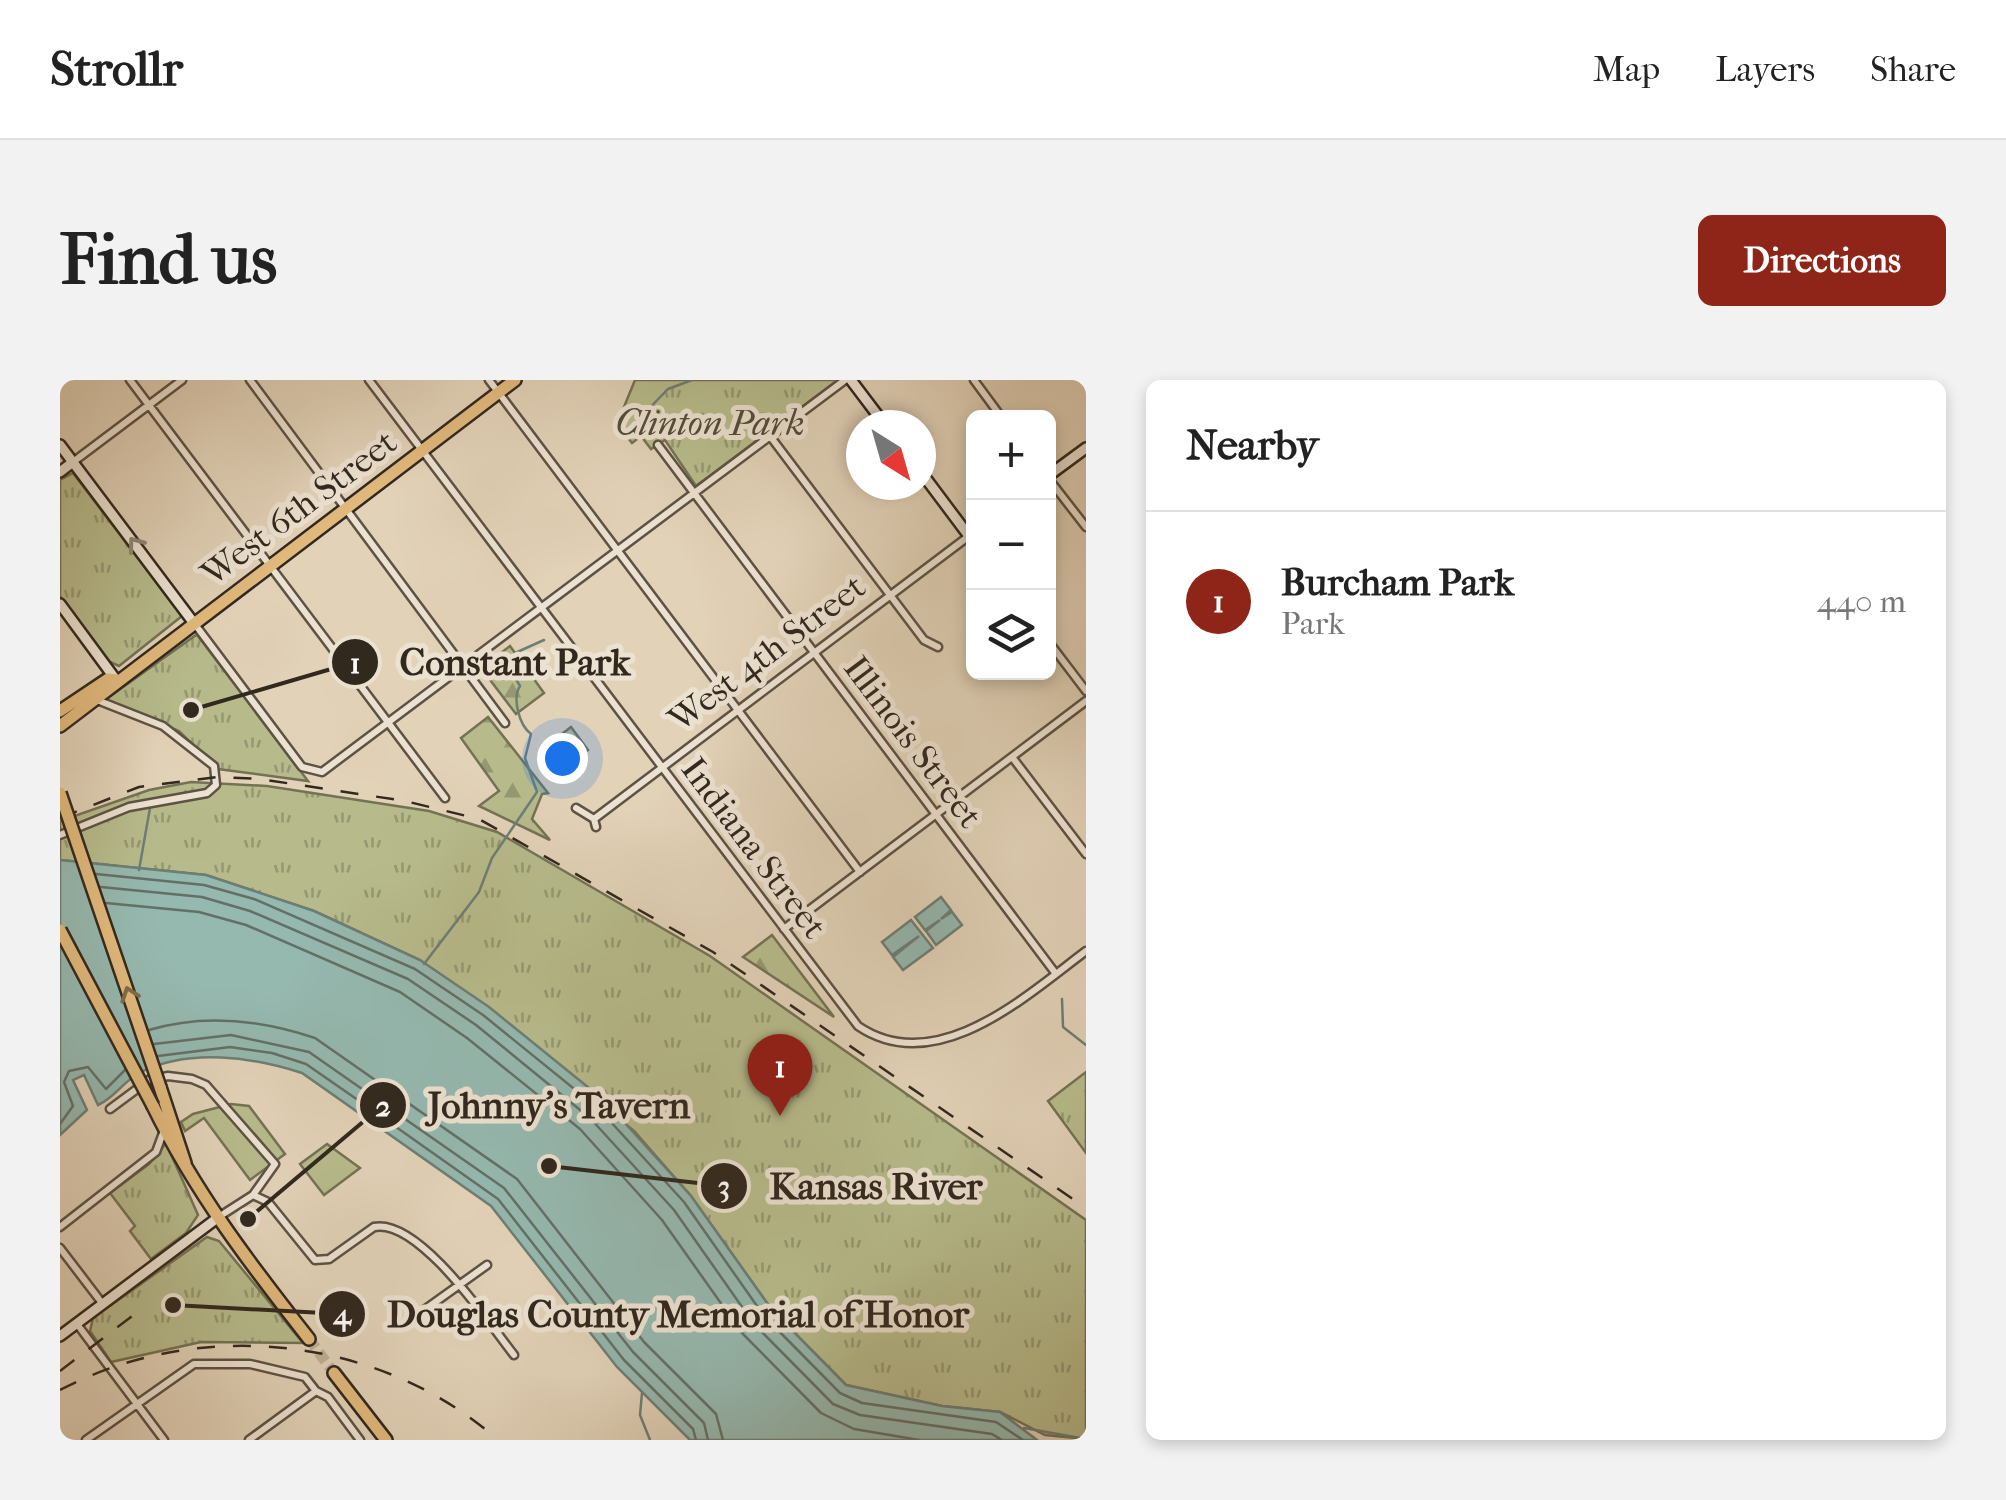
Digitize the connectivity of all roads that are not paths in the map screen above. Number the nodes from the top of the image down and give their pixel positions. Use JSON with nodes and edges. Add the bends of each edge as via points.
{"nodes":[{"id":1,"x":130,"y":380,"type":"edge"},
{"id":2,"x":182,"y":380,"type":"edge"},
{"id":3,"x":250,"y":380,"type":"edge"},
{"id":4,"x":370,"y":380,"type":"edge"},
{"id":5,"x":489,"y":380,"type":"edge"},
{"id":6,"x":515,"y":380,"type":"edge"},
{"id":7,"x":848,"y":380,"type":"edge"},
{"id":8,"x":974,"y":380,"type":"edge"},
{"id":9,"x":498,"y":392,"type":"junction"},
{"id":10,"x":149,"y":405,"type":"junction"},
{"id":11,"x":873,"y":410,"type":"edge"},
{"id":12,"x":996,"y":410,"type":"edge"},
{"id":13,"x":770,"y":436,"type":"junction"},
{"id":14,"x":60,"y":444,"type":"edge"},
{"id":15,"x":658,"y":445,"type":"dead end"},
{"id":16,"x":1086,"y":448,"type":"edge"},
{"id":17,"x":422,"y":450,"type":"junction"},
{"id":18,"x":73,"y":462,"type":"junction"},
{"id":19,"x":1056,"y":471,"type":"edge"},
{"id":20,"x":60,"y":472,"type":"edge"},
{"id":21,"x":1056,"y":488,"type":"edge"},
{"id":22,"x":936,"y":491,"type":"edge"},
{"id":23,"x":694,"y":494,"type":"junction"},
{"id":24,"x":346,"y":508,"type":"junction"},
{"id":25,"x":1086,"y":527,"type":"edge"},
{"id":26,"x":966,"y":529,"type":"edge"},
{"id":27,"x":966,"y":541,"type":"edge"},
{"id":28,"x":618,"y":551,"type":"junction"},
{"id":29,"x":270,"y":565,"type":"junction"},
{"id":30,"x":890,"y":594,"type":"junction"},
{"id":31,"x":60,"y":604,"type":"edge"},
{"id":32,"x":541,"y":609,"type":"junction"},
{"id":33,"x":193,"y":622,"type":"junction"},
{"id":34,"x":938,"y":647,"type":"dead end"},
{"id":35,"x":814,"y":652,"type":"junction"},
{"id":36,"x":1056,"y":652,"type":"edge"},
{"id":37,"x":466,"y":667,"type":"junction"},
{"id":38,"x":116,"y":680,"type":"junction"},
{"id":39,"x":1086,"y":691,"type":"edge"},
{"id":40,"x":97,"y":700,"type":"junction"},
{"id":41,"x":1086,"y":701,"type":"edge"},
{"id":42,"x":738,"y":710,"type":"junction"},
{"id":43,"x":60,"y":711,"type":"edge"},
{"id":44,"x":505,"y":723,"type":"dead end"},
{"id":45,"x":390,"y":724,"type":"junction"},
{"id":46,"x":60,"y":729,"type":"edge"},
{"id":47,"x":1012,"y":756,"type":"junction"},
{"id":48,"x":662,"y":767,"type":"junction"},
{"id":49,"x":60,"y":793,"type":"edge"},
{"id":50,"x":445,"y":798,"type":"dead end"},
{"id":51,"x":576,"y":808,"type":"dead end"},
{"id":52,"x":936,"y":814,"type":"junction"},
{"id":53,"x":60,"y":834,"type":"edge"},
{"id":54,"x":1086,"y":854,"type":"edge"},
{"id":55,"x":860,"y":872,"type":"junction"},
{"id":56,"x":784,"y":929,"type":"junction"},
{"id":57,"x":60,"y":930,"type":"edge"},
{"id":58,"x":1086,"y":951,"type":"edge"},
{"id":59,"x":1056,"y":974,"type":"junction"},
{"id":60,"x":158,"y":1103,"type":"junction"},
{"id":61,"x":110,"y":1109,"type":"dead end"},
{"id":62,"x":160,"y":1122,"type":"junction"},
{"id":63,"x":185,"y":1162,"type":"junction"},
{"id":64,"x":253,"y":1195,"type":"junction"},
{"id":65,"x":216,"y":1219,"type":"junction"},
{"id":66,"x":60,"y":1226,"type":"edge"},
{"id":67,"x":60,"y":1248,"type":"edge"},
{"id":68,"x":486,"y":1266,"type":"dead end"},
{"id":69,"x":458,"y":1283,"type":"junction"},
{"id":70,"x":102,"y":1303,"type":"junction"},
{"id":71,"x":413,"y":1318,"type":"dead end"},
{"id":72,"x":76,"y":1322,"type":"junction"},
{"id":73,"x":60,"y":1336,"type":"edge"},
{"id":74,"x":308,"y":1339,"type":"tunnel mouth"},
{"id":75,"x":514,"y":1356,"type":"dead end"},
{"id":76,"x":334,"y":1372,"type":"tunnel mouth"},
{"id":77,"x":316,"y":1391,"type":"junction"},
{"id":78,"x":137,"y":1404,"type":"junction"},
{"id":79,"x":86,"y":1440,"type":"edge"},
{"id":80,"x":164,"y":1440,"type":"edge"},
{"id":81,"x":249,"y":1440,"type":"edge"},
{"id":82,"x":360,"y":1440,"type":"edge"},
{"id":83,"x":386,"y":1440,"type":"edge"}],
"edges":[{"from":1,"to":10,"type":"street"},
{"from":2,"to":10,"type":"street"},
{"from":3,"to":24,"type":"street"},
{"from":4,"to":17,"type":"street","name":"Indiana Street"},
{"from":5,"to":9,"type":"street"},
{"from":6,"to":9,"type":"highway","name":"West 6th Street"},
{"from":7,"to":11,"type":"street"},
{"from":7,"to":13,"type":"street"},
{"from":8,"to":12,"type":"street"},
{"from":9,"to":17,"type":"highway","name":"West 6th Street"},
{"from":9,"to":28,"type":"street"},
{"from":10,"to":18,"type":"street"},
{"from":10,"to":29,"type":"street"},
{"from":13,"to":23,"type":"street"},
{"from":13,"to":30,"type":"street"},
{"from":14,"to":18,"type":"street"},
{"from":15,"to":23,"type":"street","name":"Illinois Street"},
{"from":16,"to":19,"type":"street"},
{"from":17,"to":24,"type":"highway","name":"West 6th Street"},
{"from":17,"to":32,"type":"street","name":"Indiana Street"},
{"from":18,"to":20,"type":"street"},
{"from":33,"to":18,"type":"street","one_way":true},
{"from":21,"to":25,"type":"street"},
{"from":22,"to":26,"type":"street"},
{"from":23,"to":28,"type":"street"},
{"from":23,"to":35,"type":"street","name":"Illinois Street"},
{"from":24,"to":29,"type":"highway","name":"West 6th Street"},
{"from":24,"to":37,"type":"street"},
{"from":27,"to":30,"type":"street","name":"West 4th Street"},
{"from":28,"to":32,"type":"street"},
{"from":28,"to":42,"type":"street"},
{"from":29,"to":33,"type":"highway","name":"West 6th Street"},
{"from":29,"to":45,"type":"street"},
{"from":30,"to":34,"type":"street","via":[[924,640]]},
{"from":30,"to":35,"type":"street","name":"West 4th Street"},
{"from":31,"to":38,"type":"street"},
{"from":32,"to":37,"type":"street"},
{"from":32,"to":48,"type":"street","name":"Indiana Street"},
{"from":33,"to":38,"type":"highway","name":"West 6th Street"},
{"from":33,"to":45,"type":"street","via":[[312,773],[329,770]]},
{"from":35,"to":42,"type":"street","name":"West 4th Street"},
{"from":35,"to":52,"type":"street","name":"Illinois Street"},
{"from":36,"to":39,"type":"street"},
{"from":37,"to":44,"type":"street"},
{"from":37,"to":45,"type":"street"},
{"from":38,"to":40,"type":"highway","name":"West 6th Street"},
{"from":38,"to":43,"type":"highway","name":"West 6th Street"},
{"from":40,"to":46,"type":"highway","name":"West 6th Street"},
{"from":40,"to":53,"type":"street","via":[[176,734],[214,766],[216,786],[129,807]]},
{"from":41,"to":47,"type":"street"},
{"from":42,"to":48,"type":"street","name":"West 4th Street"},
{"from":42,"to":55,"type":"street"},
{"from":45,"to":50,"type":"street"},
{"from":47,"to":52,"type":"street"},
{"from":47,"to":54,"type":"street"},
{"from":48,"to":51,"type":"street","name":"West 4th Street","via":[[595,823]]},
{"from":48,"to":56,"type":"street","name":"Indiana Street"},
{"from":60,"to":49,"type":"highway","one_way":true,"bridge":true},
{"from":52,"to":55,"type":"street"},
{"from":52,"to":59,"type":"street","name":"Illinois Street"},
{"from":55,"to":56,"type":"street"},
{"from":56,"to":59,"type":"street","name":"Indiana Street","via":[[852,1020],[895,1044],[982,1024]]},
{"from":57,"to":60,"type":"highway","bridge":true},
{"from":58,"to":59,"type":"street"},
{"from":60,"to":62,"type":"highway"},
{"from":60,"to":63,"type":"highway"},
{"from":61,"to":64,"type":"street","via":[[149,1080],[168,1076],[206,1085],[272,1156],[274,1172]]},
{"from":62,"to":63,"type":"highway"},
{"from":62,"to":66,"type":"street","via":[[158,1149]]},
{"from":63,"to":65,"type":"highway"},
{"from":64,"to":65,"type":"street"},
{"from":64,"to":69,"type":"street","via":[[268,1202],[317,1260],[380,1225],[406,1238]]},
{"from":65,"to":70,"type":"street"},
{"from":65,"to":74,"type":"highway"},
{"from":67,"to":70,"type":"street"},
{"from":68,"to":69,"type":"street"},
{"from":69,"to":71,"type":"street"},
{"from":69,"to":75,"type":"street"},
{"from":70,"to":72,"type":"street"},
{"from":72,"to":73,"type":"street"},
{"from":72,"to":78,"type":"street"},
{"from":76,"to":83,"type":"highway"},
{"from":77,"to":78,"type":"street","via":[[306,1376],[209,1361],[182,1368]]},
{"from":77,"to":81,"type":"street"},
{"from":77,"to":82,"type":"street"},
{"from":78,"to":79,"type":"street"},
{"from":78,"to":80,"type":"street"}]}
